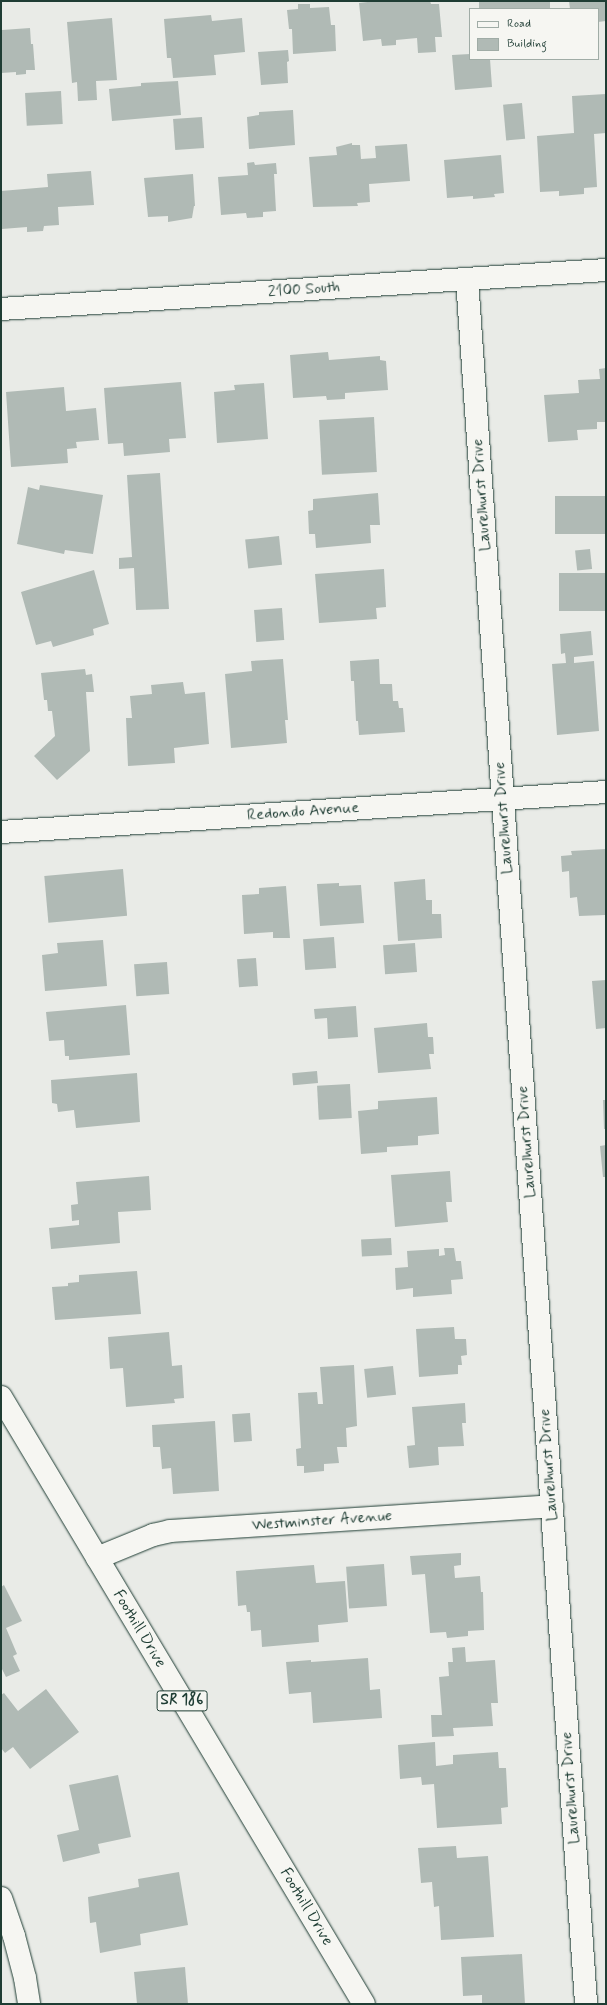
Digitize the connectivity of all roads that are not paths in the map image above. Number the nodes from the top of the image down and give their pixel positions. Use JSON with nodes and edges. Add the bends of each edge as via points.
{"nodes":[{"id":1,"x":606,"y":270,"type":"edge"},
{"id":2,"x":467,"y":279,"type":"junction"},
{"id":3,"x":1,"y":309,"type":"edge"},
{"id":4,"x":606,"y":792,"type":"edge"},
{"id":5,"x":503,"y":799,"type":"junction"},
{"id":6,"x":1,"y":832,"type":"edge"},
{"id":7,"x":1,"y":1397,"type":"edge"},
{"id":8,"x":552,"y":1506,"type":"junction"},
{"id":9,"x":97,"y":1558,"type":"junction"},
{"id":10,"x":1,"y":1898,"type":"edge"},
{"id":11,"x":29,"y":2004,"type":"edge"},
{"id":12,"x":364,"y":2004,"type":"edge"},
{"id":13,"x":586,"y":2004,"type":"edge"}],
"edges":[{"from":1,"to":2,"type":"street","name":"2100 South"},
{"from":2,"to":3,"type":"street","name":"2100 South"},
{"from":2,"to":5,"type":"street","name":"Laurelhurst Drive"},
{"from":4,"to":5,"type":"street","name":"Redondo Avenue"},
{"from":5,"to":6,"type":"street","name":"Redondo Avenue"},
{"from":5,"to":8,"type":"street","name":"Laurelhurst Drive"},
{"from":7,"to":9,"type":"street","name":"Foothill Drive","number":"SR 186"},
{"from":8,"to":9,"type":"street","name":"Westminster Avenue","via":[[166,1532]]},
{"from":8,"to":13,"type":"street","name":"Laurelhurst Drive"},
{"from":9,"to":12,"type":"street","name":"Foothill Drive","number":"SR 186"},
{"from":10,"to":11,"type":"street","via":[[14,1936]]}]}
